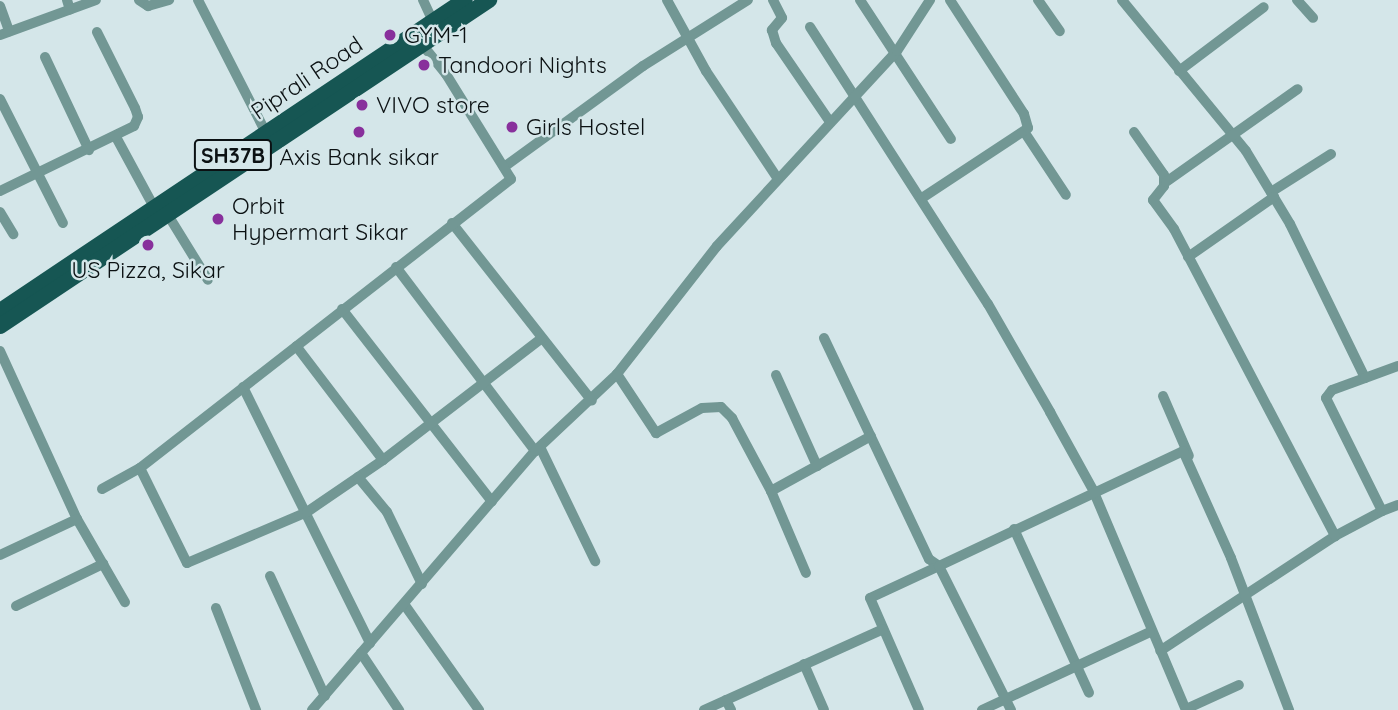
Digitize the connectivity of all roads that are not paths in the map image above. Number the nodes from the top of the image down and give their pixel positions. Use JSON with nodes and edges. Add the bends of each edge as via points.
{"nodes":[{"id":1,"x":96,"y":0,"type":"edge"},
{"id":2,"x":139,"y":0,"type":"edge"},
{"id":3,"x":169,"y":0,"type":"edge"},
{"id":4,"x":198,"y":0,"type":"edge"},
{"id":5,"x":423,"y":0,"type":"edge"},
{"id":6,"x":465,"y":0,"type":"edge"},
{"id":7,"x":489,"y":0,"type":"edge"},
{"id":8,"x":667,"y":0,"type":"edge"},
{"id":9,"x":748,"y":0,"type":"edge"},
{"id":10,"x":773,"y":0,"type":"edge"},
{"id":11,"x":860,"y":0,"type":"edge"},
{"id":12,"x":930,"y":0,"type":"edge"},
{"id":13,"x":950,"y":0,"type":"edge"},
{"id":14,"x":1038,"y":0,"type":"edge"},
{"id":15,"x":1122,"y":0,"type":"edge"},
{"id":16,"x":1297,"y":0,"type":"edge"},
{"id":17,"x":68,"y":5,"type":"edge"},
{"id":18,"x":0,"y":6,"type":"edge"},
{"id":19,"x":1264,"y":7,"type":"dead end"},
{"id":20,"x":1313,"y":18,"type":"dead end"},
{"id":21,"x":433,"y":21,"type":"junction"},
{"id":22,"x":810,"y":27,"type":"dead end"},
{"id":23,"x":1060,"y":31,"type":"dead end"},
{"id":24,"x":97,"y":32,"type":"dead end"},
{"id":25,"x":5,"y":33,"type":"edge"},
{"id":26,"x":687,"y":37,"type":"junction"},
{"id":27,"x":422,"y":44,"type":"junction"},
{"id":28,"x":897,"y":51,"type":"junction"},
{"id":29,"x":45,"y":57,"type":"dead end"},
{"id":30,"x":1179,"y":71,"type":"junction"},
{"id":31,"x":1298,"y":89,"type":"dead end"},
{"id":32,"x":853,"y":98,"type":"junction"},
{"id":33,"x":0,"y":99,"type":"edge"},
{"id":34,"x":831,"y":122,"type":"junction"},
{"id":35,"x":1134,"y":132,"type":"dead end"},
{"id":36,"x":266,"y":133,"type":"junction"},
{"id":37,"x":1025,"y":134,"type":"junction"},
{"id":38,"x":1233,"y":135,"type":"junction"},
{"id":39,"x":116,"y":137,"type":"junction"},
{"id":40,"x":951,"y":139,"type":"dead end"},
{"id":41,"x":89,"y":149,"type":"junction"},
{"id":42,"x":1331,"y":154,"type":"dead end"},
{"id":43,"x":504,"y":167,"type":"junction"},
{"id":44,"x":38,"y":173,"type":"junction"},
{"id":45,"x":778,"y":179,"type":"junction"},
{"id":46,"x":1166,"y":182,"type":"junction"},
{"id":47,"x":0,"y":191,"type":"edge"},
{"id":48,"x":1066,"y":195,"type":"dead end"},
{"id":49,"x":1272,"y":195,"type":"junction"},
{"id":50,"x":922,"y":198,"type":"junction"},
{"id":51,"x":161,"y":211,"type":"junction"},
{"id":52,"x":0,"y":212,"type":"edge"},
{"id":53,"x":63,"y":223,"type":"dead end"},
{"id":54,"x":452,"y":223,"type":"junction"},
{"id":55,"x":13,"y":234,"type":"dead end"},
{"id":56,"x":1188,"y":257,"type":"junction"},
{"id":57,"x":396,"y":267,"type":"junction"},
{"id":58,"x":208,"y":280,"type":"dead end"},
{"id":59,"x":342,"y":309,"type":"junction"},
{"id":60,"x":0,"y":311,"type":"edge"},
{"id":61,"x":0,"y":326,"type":"edge"},
{"id":62,"x":542,"y":338,"type":"junction"},
{"id":63,"x":824,"y":338,"type":"dead end"},
{"id":64,"x":296,"y":346,"type":"junction"},
{"id":65,"x":0,"y":351,"type":"edge"},
{"id":66,"x":1398,"y":366,"type":"edge"},
{"id":67,"x":617,"y":374,"type":"junction"},
{"id":68,"x":776,"y":375,"type":"dead end"},
{"id":69,"x":1365,"y":378,"type":"junction"},
{"id":70,"x":485,"y":385,"type":"junction"},
{"id":71,"x":243,"y":387,"type":"junction"},
{"id":72,"x":1163,"y":396,"type":"dead end"},
{"id":73,"x":592,"y":401,"type":"junction"},
{"id":74,"x":431,"y":425,"type":"junction"},
{"id":75,"x":871,"y":436,"type":"junction"},
{"id":76,"x":537,"y":449,"type":"junction"},
{"id":77,"x":1189,"y":457,"type":"junction"},
{"id":78,"x":383,"y":460,"type":"junction"},
{"id":79,"x":817,"y":466,"type":"junction"},
{"id":80,"x":140,"y":468,"type":"junction"},
{"id":81,"x":358,"y":477,"type":"junction"},
{"id":82,"x":102,"y":489,"type":"dead end"},
{"id":83,"x":1093,"y":490,"type":"junction"},
{"id":84,"x":771,"y":491,"type":"junction"},
{"id":85,"x":492,"y":502,"type":"junction"},
{"id":86,"x":1398,"y":505,"type":"edge"},
{"id":87,"x":1382,"y":511,"type":"junction"},
{"id":88,"x":307,"y":512,"type":"junction"},
{"id":89,"x":77,"y":519,"type":"junction"},
{"id":90,"x":1014,"y":528,"type":"junction"},
{"id":91,"x":1335,"y":536,"type":"junction"},
{"id":92,"x":0,"y":555,"type":"edge"},
{"id":93,"x":595,"y":561,"type":"dead end"},
{"id":94,"x":103,"y":564,"type":"junction"},
{"id":95,"x":939,"y":566,"type":"junction"},
{"id":96,"x":806,"y":573,"type":"dead end"},
{"id":97,"x":270,"y":576,"type":"dead end"},
{"id":98,"x":422,"y":584,"type":"junction"},
{"id":99,"x":1245,"y":593,"type":"junction"},
{"id":100,"x":125,"y":602,"type":"dead end"},
{"id":101,"x":404,"y":604,"type":"junction"},
{"id":102,"x":16,"y":607,"type":"dead end"},
{"id":103,"x":216,"y":608,"type":"dead end"},
{"id":104,"x":883,"y":629,"type":"junction"},
{"id":105,"x":1150,"y":632,"type":"junction"},
{"id":106,"x":370,"y":643,"type":"junction"},
{"id":107,"x":1160,"y":651,"type":"junction"},
{"id":108,"x":361,"y":653,"type":"junction"},
{"id":109,"x":804,"y":664,"type":"junction"},
{"id":110,"x":1074,"y":667,"type":"junction"},
{"id":111,"x":1239,"y":685,"type":"dead end"},
{"id":112,"x":1089,"y":693,"type":"dead end"},
{"id":113,"x":325,"y":696,"type":"junction"},
{"id":114,"x":1007,"y":699,"type":"junction"},
{"id":115,"x":728,"y":705,"type":"edge"},
{"id":116,"x":1186,"y":709,"type":"edge"},
{"id":117,"x":256,"y":710,"type":"edge"},
{"id":118,"x":313,"y":710,"type":"edge"},
{"id":119,"x":399,"y":710,"type":"edge"},
{"id":120,"x":479,"y":710,"type":"edge"},
{"id":121,"x":704,"y":710,"type":"edge"},
{"id":122,"x":824,"y":710,"type":"edge"},
{"id":123,"x":919,"y":710,"type":"edge"},
{"id":124,"x":982,"y":710,"type":"edge"},
{"id":125,"x":1011,"y":710,"type":"edge"},
{"id":126,"x":1289,"y":710,"type":"edge"}],
"edges":[{"from":1,"to":17,"type":"street"},
{"from":2,"to":3,"type":"street","via":[[148,6]]},
{"from":4,"to":36,"type":"street"},
{"from":5,"to":21,"type":"street"},
{"from":6,"to":21,"type":"main road","name":"Piprali Road","number":"SH37B"},
{"from":7,"to":27,"type":"main road"},
{"from":8,"to":26,"type":"street"},
{"from":9,"to":26,"type":"street"},
{"from":10,"to":34,"type":"street","via":[[782,18],[772,30],[776,43]]},
{"from":11,"to":28,"type":"street"},
{"from":12,"to":28,"type":"street"},
{"from":13,"to":37,"type":"street","via":[[1024,114]]},
{"from":14,"to":23,"type":"street"},
{"from":15,"to":30,"type":"street"},
{"from":16,"to":20,"type":"street"},
{"from":17,"to":25,"type":"street"},
{"from":18,"to":25,"type":"street"},
{"from":19,"to":30,"type":"street"},
{"from":21,"to":36,"type":"main road","name":"Piprali Road","number":"SH37B"},
{"from":22,"to":32,"type":"street"},
{"from":24,"to":39,"type":"street","via":[[138,117]]},
{"from":26,"to":43,"type":"street"},
{"from":26,"to":45,"type":"street"},
{"from":27,"to":43,"type":"street"},
{"from":27,"to":51,"type":"main road"},
{"from":28,"to":32,"type":"street"},
{"from":28,"to":40,"type":"street"},
{"from":29,"to":41,"type":"street"},
{"from":30,"to":38,"type":"street"},
{"from":31,"to":38,"type":"street"},
{"from":32,"to":34,"type":"street"},
{"from":32,"to":50,"type":"street"},
{"from":33,"to":44,"type":"street"},
{"from":34,"to":45,"type":"street"},
{"from":35,"to":46,"type":"street"},
{"from":36,"to":51,"type":"main road","name":"Piprali Road","number":"SH37B"},
{"from":37,"to":48,"type":"street"},
{"from":37,"to":50,"type":"street"},
{"from":38,"to":46,"type":"street"},
{"from":38,"to":49,"type":"street"},
{"from":39,"to":41,"type":"street"},
{"from":39,"to":51,"type":"street"},
{"from":41,"to":44,"type":"street"},
{"from":42,"to":49,"type":"street"},
{"from":43,"to":54,"type":"street","via":[[511,178]]},
{"from":44,"to":47,"type":"street"},
{"from":44,"to":53,"type":"street"},
{"from":45,"to":67,"type":"street","via":[[717,246]]},
{"from":46,"to":56,"type":"street","via":[[1153,200]]},
{"from":49,"to":56,"type":"street"},
{"from":49,"to":69,"type":"street"},
{"from":50,"to":83,"type":"street"},
{"from":51,"to":58,"type":"street"},
{"from":51,"to":60,"type":"main road","name":"Piprali Road","number":"SH37B"},
{"from":51,"to":61,"type":"main road"},
{"from":52,"to":55,"type":"street"},
{"from":54,"to":57,"type":"street"},
{"from":54,"to":62,"type":"street"},
{"from":56,"to":91,"type":"street"},
{"from":57,"to":59,"type":"street"},
{"from":57,"to":70,"type":"street"},
{"from":59,"to":64,"type":"street"},
{"from":59,"to":74,"type":"street"},
{"from":62,"to":70,"type":"street"},
{"from":62,"to":73,"type":"street"},
{"from":63,"to":75,"type":"street"},
{"from":64,"to":71,"type":"street"},
{"from":64,"to":78,"type":"street"},
{"from":65,"to":89,"type":"street"},
{"from":66,"to":69,"type":"street"},
{"from":67,"to":73,"type":"street"},
{"from":67,"to":84,"type":"street","via":[[656,433],[702,408],[721,407],[732,418]]},
{"from":68,"to":79,"type":"street"},
{"from":69,"to":87,"type":"street","via":[[1332,390],[1326,398]]},
{"from":70,"to":74,"type":"street"},
{"from":70,"to":76,"type":"street"},
{"from":71,"to":80,"type":"street"},
{"from":71,"to":88,"type":"street"},
{"from":72,"to":77,"type":"street"},
{"from":73,"to":76,"type":"street"},
{"from":74,"to":78,"type":"street"},
{"from":74,"to":85,"type":"street"},
{"from":75,"to":79,"type":"street"},
{"from":75,"to":95,"type":"street","via":[[929,559]]},
{"from":76,"to":85,"type":"street"},
{"from":76,"to":93,"type":"street"},
{"from":77,"to":83,"type":"street","via":[[1183,451],[1169,454]]},
{"from":77,"to":99,"type":"street"},
{"from":78,"to":81,"type":"street"},
{"from":79,"to":84,"type":"street"},
{"from":80,"to":82,"type":"street"},
{"from":80,"to":88,"type":"street","via":[[187,563]]},
{"from":81,"to":88,"type":"street"},
{"from":81,"to":98,"type":"street","via":[[387,512]]},
{"from":83,"to":90,"type":"street"},
{"from":83,"to":105,"type":"street"},
{"from":84,"to":96,"type":"street"},
{"from":85,"to":98,"type":"street"},
{"from":86,"to":87,"type":"street"},
{"from":87,"to":91,"type":"street"},
{"from":88,"to":106,"type":"street"},
{"from":89,"to":92,"type":"street"},
{"from":89,"to":94,"type":"street"},
{"from":90,"to":95,"type":"street"},
{"from":90,"to":110,"type":"street"},
{"from":91,"to":99,"type":"street"},
{"from":94,"to":100,"type":"street"},
{"from":94,"to":102,"type":"street"},
{"from":95,"to":104,"type":"street","via":[[870,598]]},
{"from":95,"to":114,"type":"street"},
{"from":97,"to":113,"type":"street"},
{"from":98,"to":101,"type":"street"},
{"from":99,"to":107,"type":"street"},
{"from":99,"to":126,"type":"street"},
{"from":101,"to":106,"type":"street"},
{"from":101,"to":120,"type":"street"},
{"from":103,"to":117,"type":"street"},
{"from":104,"to":109,"type":"street"},
{"from":104,"to":123,"type":"street"},
{"from":105,"to":107,"type":"street"},
{"from":105,"to":110,"type":"street"},
{"from":106,"to":108,"type":"street"},
{"from":107,"to":116,"type":"street"},
{"from":108,"to":113,"type":"street"},
{"from":108,"to":119,"type":"street"},
{"from":109,"to":115,"type":"street"},
{"from":109,"to":122,"type":"street"},
{"from":110,"to":112,"type":"street"},
{"from":110,"to":114,"type":"street"},
{"from":111,"to":116,"type":"street"},
{"from":113,"to":118,"type":"street"},
{"from":114,"to":124,"type":"street"},
{"from":114,"to":125,"type":"street"},
{"from":115,"to":121,"type":"street"}]}
